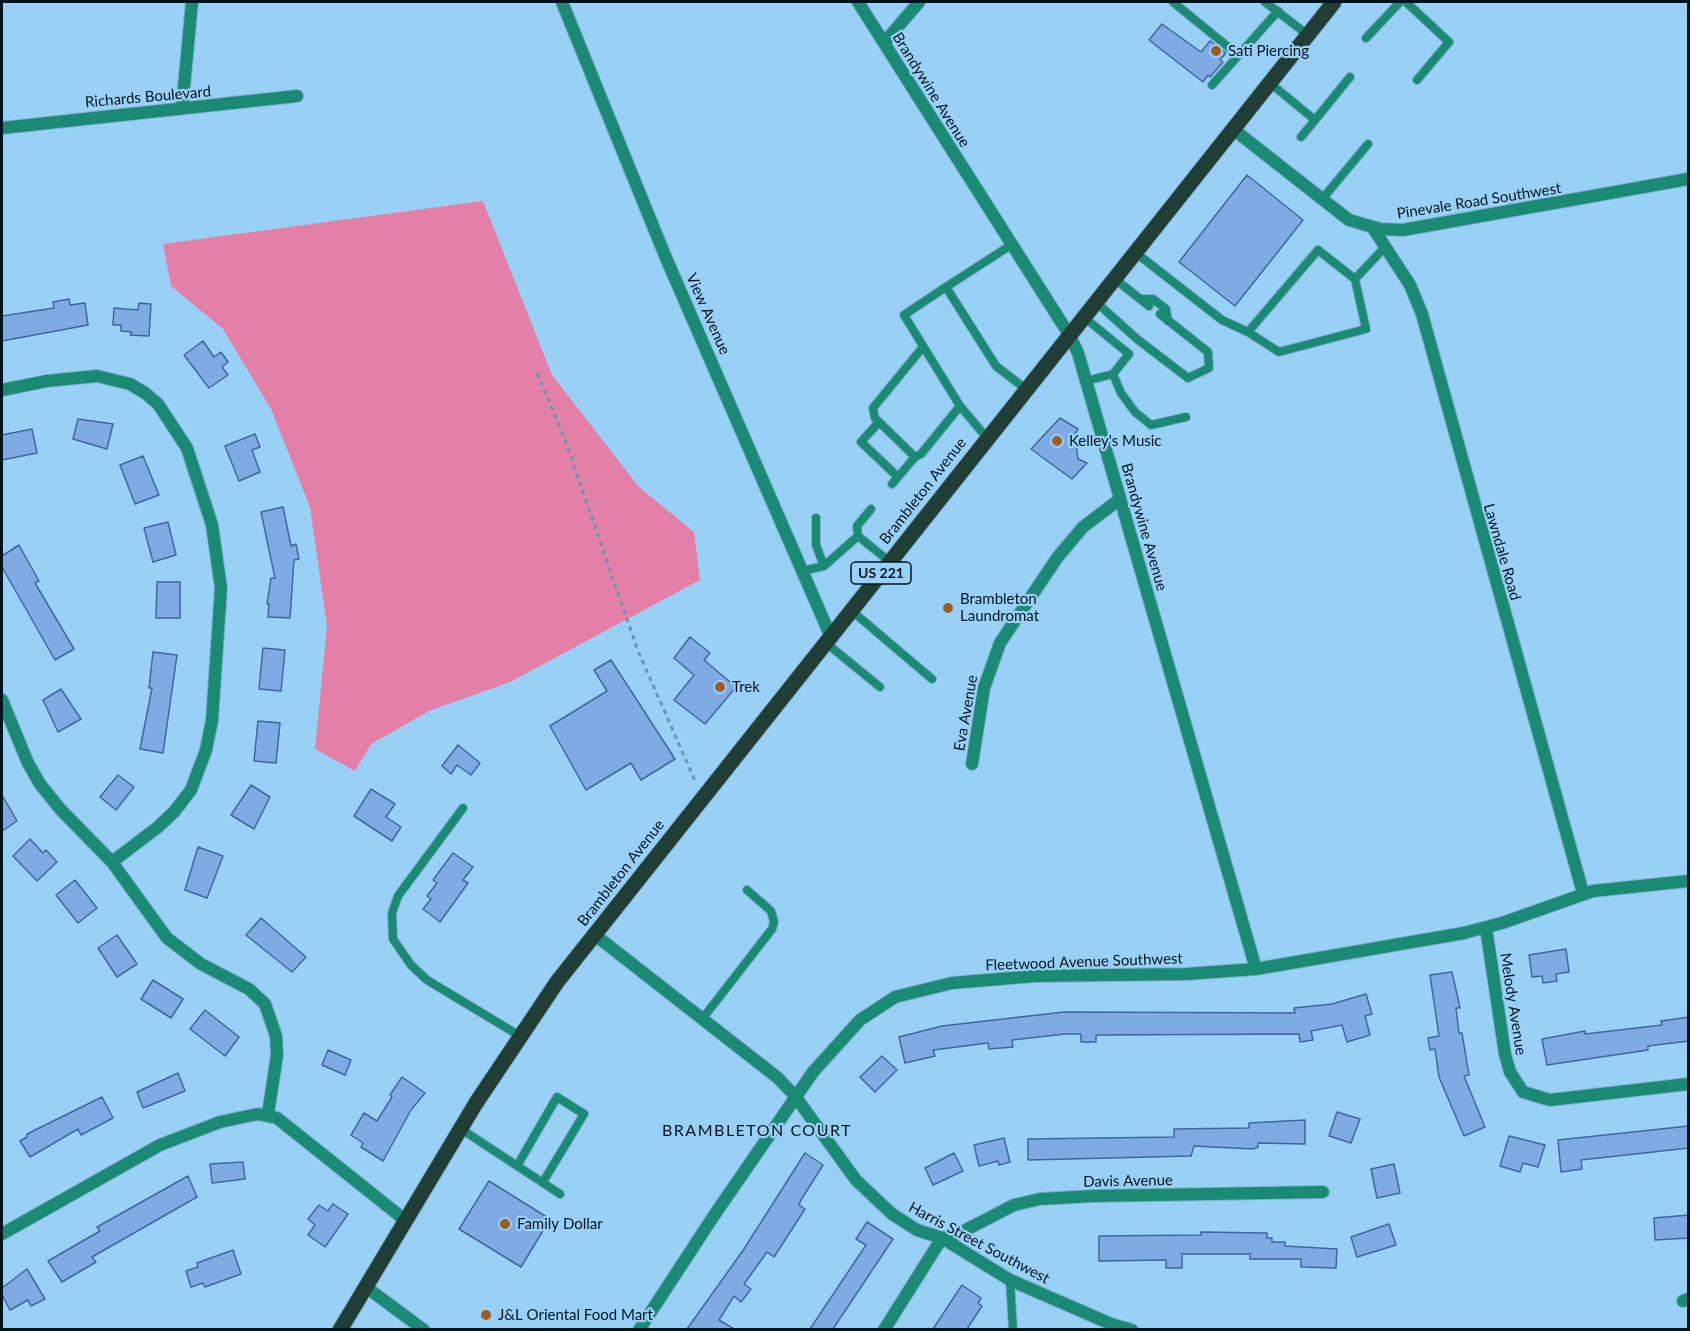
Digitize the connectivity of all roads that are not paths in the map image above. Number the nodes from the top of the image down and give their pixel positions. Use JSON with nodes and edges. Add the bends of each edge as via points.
{"nodes":[{"id":1,"x":192,"y":2,"type":"edge"},
{"id":2,"x":562,"y":2,"type":"edge"},
{"id":3,"x":858,"y":2,"type":"edge"},
{"id":4,"x":919,"y":2,"type":"edge"},
{"id":5,"x":1173,"y":2,"type":"edge"},
{"id":6,"x":1333,"y":2,"type":"edge"},
{"id":7,"x":1400,"y":2,"type":"edge"},
{"id":8,"x":1406,"y":2,"type":"edge"},
{"id":9,"x":1273,"y":5,"type":"edge"},
{"id":10,"x":1308,"y":35,"type":"junction"},
{"id":11,"x":1366,"y":38,"type":"dead end"},
{"id":12,"x":884,"y":43,"type":"junction"},
{"id":13,"x":1238,"y":55,"type":"junction"},
{"id":14,"x":1350,"y":77,"type":"dead end"},
{"id":15,"x":1417,"y":80,"type":"dead end"},
{"id":16,"x":1270,"y":82,"type":"junction"},
{"id":17,"x":1212,"y":85,"type":"dead end"},
{"id":18,"x":297,"y":96,"type":"dead end"},
{"id":19,"x":182,"y":108,"type":"junction"},
{"id":20,"x":1315,"y":120,"type":"junction"},
{"id":21,"x":2,"y":128,"type":"edge"},
{"id":22,"x":1233,"y":129,"type":"junction"},
{"id":23,"x":1301,"y":137,"type":"dead end"},
{"id":24,"x":1368,"y":144,"type":"dead end"},
{"id":25,"x":1689,"y":179,"type":"edge"},
{"id":26,"x":1323,"y":198,"type":"junction"},
{"id":27,"x":1373,"y":228,"type":"junction"},
{"id":28,"x":1011,"y":244,"type":"junction"},
{"id":29,"x":1386,"y":246,"type":"junction"},
{"id":30,"x":1136,"y":253,"type":"junction"},
{"id":31,"x":1115,"y":279,"type":"junction"},
{"id":32,"x":1355,"y":279,"type":"junction"},
{"id":33,"x":946,"y":287,"type":"junction"},
{"id":34,"x":1141,"y":299,"type":"junction"},
{"id":35,"x":1097,"y":303,"type":"junction"},
{"id":36,"x":1149,"y":306,"type":"dead end"},
{"id":37,"x":1160,"y":314,"type":"dead end"},
{"id":38,"x":1085,"y":318,"type":"junction"},
{"id":39,"x":1168,"y":321,"type":"junction"},
{"id":40,"x":1248,"y":332,"type":"junction"},
{"id":41,"x":1070,"y":336,"type":"junction"},
{"id":42,"x":923,"y":347,"type":"junction"},
{"id":43,"x":1113,"y":374,"type":"junction"},
{"id":44,"x":1086,"y":381,"type":"junction"},
{"id":45,"x":2,"y":390,"type":"edge"},
{"id":46,"x":1027,"y":390,"type":"junction"},
{"id":47,"x":960,"y":406,"type":"junction"},
{"id":48,"x":1186,"y":417,"type":"dead end"},
{"id":49,"x":879,"y":422,"type":"junction"},
{"id":50,"x":987,"y":438,"type":"junction"},
{"id":51,"x":915,"y":457,"type":"junction"},
{"id":52,"x":1120,"y":499,"type":"junction"},
{"id":53,"x":871,"y":509,"type":"dead end"},
{"id":54,"x":816,"y":519,"type":"dead end"},
{"id":55,"x":858,"y":536,"type":"junction"},
{"id":56,"x":890,"y":562,"type":"junction"},
{"id":57,"x":824,"y":566,"type":"junction"},
{"id":58,"x":802,"y":571,"type":"junction"},
{"id":59,"x":852,"y":610,"type":"junction"},
{"id":60,"x":829,"y":640,"type":"junction"},
{"id":61,"x":932,"y":679,"type":"dead end"},
{"id":62,"x":880,"y":687,"type":"dead end"},
{"id":63,"x":2,"y":700,"type":"edge"},
{"id":64,"x":972,"y":764,"type":"dead end"},
{"id":65,"x":462,"y":808,"type":"dead end"},
{"id":66,"x":111,"y":862,"type":"junction"},
{"id":67,"x":1689,"y":881,"type":"edge"},
{"id":68,"x":747,"y":890,"type":"dead end"},
{"id":69,"x":1583,"y":893,"type":"junction"},
{"id":70,"x":1486,"y":928,"type":"junction"},
{"id":71,"x":595,"y":935,"type":"junction"},
{"id":72,"x":1256,"y":969,"type":"junction"},
{"id":73,"x":703,"y":1018,"type":"junction"},
{"id":74,"x":520,"y":1036,"type":"junction"},
{"id":75,"x":1689,"y":1084,"type":"edge"},
{"id":76,"x":795,"y":1096,"type":"junction"},
{"id":77,"x":268,"y":1114,"type":"junction"},
{"id":78,"x":461,"y":1129,"type":"junction"},
{"id":79,"x":517,"y":1166,"type":"junction"},
{"id":80,"x":543,"y":1182,"type":"junction"},
{"id":81,"x":1323,"y":1192,"type":"dead end"},
{"id":82,"x":560,"y":1194,"type":"dead end"},
{"id":83,"x":405,"y":1220,"type":"junction"},
{"id":84,"x":2,"y":1234,"type":"edge"},
{"id":85,"x":942,"y":1238,"type":"junction"},
{"id":86,"x":1010,"y":1280,"type":"junction"},
{"id":87,"x":366,"y":1287,"type":"junction"},
{"id":88,"x":340,"y":1329,"type":"edge"},
{"id":89,"x":424,"y":1329,"type":"edge"},
{"id":90,"x":639,"y":1329,"type":"edge"},
{"id":91,"x":884,"y":1329,"type":"edge"},
{"id":92,"x":1013,"y":1329,"type":"edge"},
{"id":93,"x":1132,"y":1329,"type":"edge"}],
"edges":[{"from":1,"to":19,"type":"street"},
{"from":2,"to":58,"type":"street","name":"View Avenue","via":[[666,258]]},
{"from":3,"to":12,"type":"street","name":"Brandywine Avenue"},
{"from":4,"to":12,"type":"street"},
{"from":5,"to":13,"type":"lane"},
{"from":6,"to":10,"type":"main road","name":"Brambleton Avenue","number":"US 221"},
{"from":7,"to":11,"type":"lane"},
{"from":8,"to":15,"type":"lane","via":[[1449,42]]},
{"from":9,"to":10,"type":"lane"},
{"from":9,"to":13,"type":"lane"},
{"from":10,"to":16,"type":"main road","name":"Brambleton Avenue","number":"US 221"},
{"from":12,"to":28,"type":"street","name":"Brandywine Avenue"},
{"from":13,"to":17,"type":"lane"},
{"from":14,"to":20,"type":"lane"},
{"from":16,"to":20,"type":"lane"},
{"from":16,"to":22,"type":"main road","name":"Brambleton Avenue","number":"US 221"},
{"from":18,"to":19,"type":"street","name":"Richards Boulevard"},
{"from":19,"to":21,"type":"street","name":"Richards Boulevard"},
{"from":20,"to":23,"type":"lane"},
{"from":22,"to":26,"type":"street","name":"Pinevale Road Southwest"},
{"from":22,"to":30,"type":"main road","name":"Brambleton Avenue","number":"US 221"},
{"from":24,"to":26,"type":"lane"},
{"from":25,"to":27,"type":"street","name":"Pinevale Road Southwest","via":[[1403,230]]},
{"from":26,"to":27,"type":"street","name":"Pinevale Road Southwest","via":[[1349,220]]},
{"from":27,"to":29,"type":"street","name":"Lawndale Road"},
{"from":28,"to":33,"type":"lane"},
{"from":28,"to":41,"type":"street","name":"Brandywine Avenue"},
{"from":29,"to":32,"type":"lane"},
{"from":29,"to":69,"type":"street","name":"Lawndale Road","via":[[1422,314]]},
{"from":30,"to":31,"type":"main road","name":"Brambleton Avenue","number":"US 221"},
{"from":30,"to":40,"type":"lane","via":[[1222,320]]},
{"from":31,"to":34,"type":"lane"},
{"from":31,"to":35,"type":"main road","name":"Brambleton Avenue","number":"US 221"},
{"from":32,"to":40,"type":"lane","via":[[1318,250]]},
{"from":32,"to":40,"type":"lane","via":[[1366,329],[1279,352]]},
{"from":33,"to":42,"type":"lane","via":[[904,315]]},
{"from":33,"to":46,"type":"lane","via":[[996,366]]},
{"from":34,"to":36,"type":"lane"},
{"from":34,"to":39,"type":"lane","via":[[1153,298],[1166,309]]},
{"from":35,"to":38,"type":"main road","name":"Brambleton Avenue","number":"US 221"},
{"from":35,"to":39,"type":"lane","via":[[1188,378],[1209,369],[1208,352]]},
{"from":37,"to":39,"type":"lane"},
{"from":38,"to":41,"type":"main road","name":"Brambleton Avenue","number":"US 221"},
{"from":38,"to":43,"type":"lane","via":[[1129,354]]},
{"from":41,"to":44,"type":"street","name":"Brandywine Avenue"},
{"from":41,"to":46,"type":"main road","name":"Brambleton Avenue","number":"US 221"},
{"from":42,"to":47,"type":"lane"},
{"from":42,"to":49,"type":"lane","via":[[873,408]]},
{"from":43,"to":44,"type":"lane"},
{"from":43,"to":48,"type":"lane","via":[[1135,412],[1151,425]]},
{"from":44,"to":52,"type":"street","name":"Brandywine Avenue"},
{"from":45,"to":66,"type":"street","via":[[97,376],[114,378],[146,393],[158,404],[187,448],[212,525],[221,588],[212,720],[206,750],[191,790],[158,827]]},
{"from":46,"to":50,"type":"main road","name":"Brambleton Avenue","number":"US 221"},
{"from":47,"to":50,"type":"lane"},
{"from":47,"to":51,"type":"lane"},
{"from":49,"to":51,"type":"lane"},
{"from":49,"to":51,"type":"lane","via":[[861,442],[895,480]]},
{"from":50,"to":56,"type":"main road","name":"Brambleton Avenue","number":"US 221"},
{"from":52,"to":64,"type":"street","name":"Eva Avenue","via":[[1083,527],[1057,558],[1000,643],[984,688]]},
{"from":52,"to":72,"type":"street","name":"Brandywine Avenue"},
{"from":53,"to":55,"type":"lane","via":[[857,526]]},
{"from":54,"to":57,"type":"lane","via":[[816,545]]},
{"from":55,"to":56,"type":"lane"},
{"from":55,"to":57,"type":"lane"},
{"from":56,"to":59,"type":"main road","name":"Brambleton Avenue","number":"US 221"},
{"from":57,"to":58,"type":"lane"},
{"from":58,"to":60,"type":"street","name":"View Avenue"},
{"from":59,"to":60,"type":"main road","name":"Brambleton Avenue","number":"US 221"},
{"from":59,"to":61,"type":"lane"},
{"from":60,"to":62,"type":"lane"},
{"from":60,"to":71,"type":"main road","name":"Brambleton Avenue","number":"US 221"},
{"from":63,"to":66,"type":"street","via":[[40,784]]},
{"from":65,"to":74,"type":"lane","via":[[398,896],[392,913],[393,939],[427,980]]},
{"from":66,"to":77,"type":"street","via":[[167,938],[201,964],[249,989],[265,1004],[276,1036],[277,1055]]},
{"from":67,"to":69,"type":"street","name":"Fleetwood Avenue Southwest"},
{"from":68,"to":73,"type":"lane","via":[[771,911],[772,929]]},
{"from":69,"to":70,"type":"street","name":"Fleetwood Avenue Southwest"},
{"from":70,"to":72,"type":"street","name":"Fleetwood Avenue Southwest"},
{"from":70,"to":75,"type":"street","name":"Melody Avenue","via":[[1505,1054],[1510,1072],[1523,1092],[1550,1100]]},
{"from":71,"to":73,"type":"street","name":"Harris Street Southwest"},
{"from":71,"to":74,"type":"main road","name":"Brambleton Avenue","number":"US 221"},
{"from":72,"to":76,"type":"street","name":"Fleetwood Avenue Southwest","via":[[1035,976],[917,989],[896,997],[860,1020]]},
{"from":73,"to":76,"type":"street","name":"Harris Street Southwest"},
{"from":74,"to":78,"type":"main road","name":"Brambleton Avenue","number":"US 221"},
{"from":76,"to":85,"type":"street","name":"Harris Street Southwest","via":[[873,1198],[917,1230]]},
{"from":76,"to":90,"type":"street","name":"Fleetwood Avenue Southwest"},
{"from":77,"to":83,"type":"street"},
{"from":77,"to":84,"type":"street","via":[[220,1122],[160,1145]]},
{"from":78,"to":79,"type":"lane"},
{"from":78,"to":83,"type":"main road","name":"Brambleton Avenue","number":"US 221"},
{"from":79,"to":80,"type":"lane"},
{"from":79,"to":80,"type":"lane","via":[[557,1097],[584,1114]]},
{"from":80,"to":82,"type":"lane"},
{"from":81,"to":85,"type":"street","name":"Davis Avenue","via":[[1040,1199],[1014,1206],[963,1232]]},
{"from":83,"to":87,"type":"main road","number":"US 221"},
{"from":85,"to":86,"type":"street","name":"Harris Street Southwest"},
{"from":85,"to":91,"type":"street"},
{"from":86,"to":92,"type":"lane"},
{"from":86,"to":93,"type":"street","name":"Harris Street Southwest","via":[[1111,1324]]},
{"from":87,"to":88,"type":"main road","number":"US 221"},
{"from":87,"to":89,"type":"street"}]}
